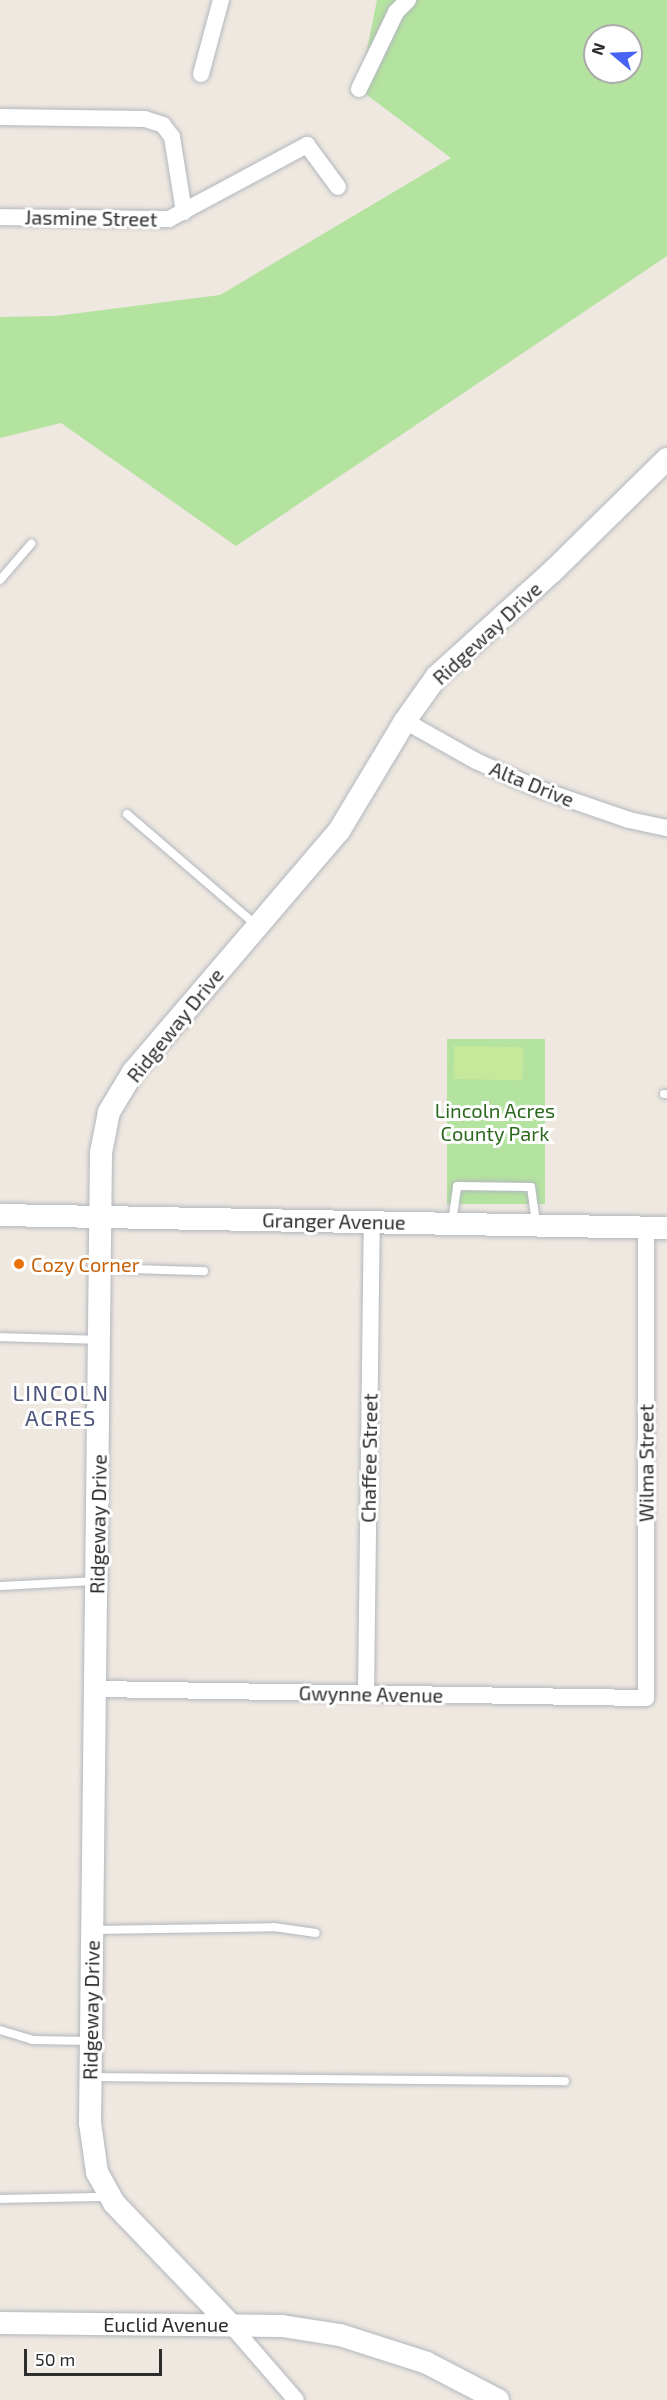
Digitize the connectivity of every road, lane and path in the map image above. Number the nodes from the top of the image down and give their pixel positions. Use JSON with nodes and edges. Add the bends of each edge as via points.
{"nodes":[{"id":1,"x":220,"y":0,"type":"edge"},
{"id":2,"x":408,"y":0,"type":"edge"},
{"id":3,"x":201,"y":74,"type":"dead end"},
{"id":4,"x":359,"y":89,"type":"dead end"},
{"id":5,"x":0,"y":117,"type":"edge"},
{"id":6,"x":338,"y":187,"type":"dead end"},
{"id":7,"x":184,"y":212,"type":"junction"},
{"id":8,"x":0,"y":217,"type":"edge"},
{"id":9,"x":667,"y":459,"type":"edge"},
{"id":10,"x":31,"y":544,"type":"dead end"},
{"id":11,"x":0,"y":580,"type":"edge"},
{"id":12,"x":405,"y":721,"type":"junction"},
{"id":13,"x":127,"y":814,"type":"dead end"},
{"id":14,"x":667,"y":828,"type":"edge"},
{"id":15,"x":257,"y":926,"type":"junction"},
{"id":16,"x":0,"y":1215,"type":"edge"},
{"id":17,"x":101,"y":1216,"type":"junction"},
{"id":18,"x":372,"y":1222,"type":"junction"},
{"id":19,"x":452,"y":1223,"type":"junction"},
{"id":20,"x":536,"y":1224,"type":"junction"},
{"id":21,"x":657,"y":1227,"type":"edge"},
{"id":22,"x":100,"y":1268,"type":"junction"},
{"id":23,"x":204,"y":1271,"type":"dead end"},
{"id":24,"x":0,"y":1337,"type":"edge"},
{"id":25,"x":99,"y":1340,"type":"junction"},
{"id":26,"x":97,"y":1581,"type":"junction"},
{"id":27,"x":0,"y":1586,"type":"edge"},
{"id":28,"x":96,"y":1689,"type":"junction"},
{"id":29,"x":366,"y":1694,"type":"junction"},
{"id":30,"x":646,"y":1698,"type":"joint"},
{"id":31,"x":93,"y":1930,"type":"junction"},
{"id":32,"x":316,"y":1933,"type":"dead end"},
{"id":33,"x":0,"y":2030,"type":"edge"},
{"id":34,"x":91,"y":2041,"type":"junction"},
{"id":35,"x":90,"y":2077,"type":"junction"},
{"id":36,"x":565,"y":2081,"type":"dead end"},
{"id":37,"x":111,"y":2196,"type":"junction"},
{"id":38,"x":0,"y":2199,"type":"edge"},
{"id":39,"x":0,"y":2323,"type":"edge"},
{"id":40,"x":231,"y":2325,"type":"junction"},
{"id":41,"x":296,"y":2400,"type":"edge"},
{"id":42,"x":498,"y":2400,"type":"edge"}],
"edges":[{"from":1,"to":3,"type":"street"},
{"from":2,"to":4,"type":"street","via":[[396,12]]},
{"from":5,"to":7,"type":"street","via":[[145,119],[163,125],[172,137]]},
{"from":6,"to":7,"type":"street","name":"Jasmine Street","via":[[307,145]]},
{"from":7,"to":8,"type":"street","name":"Jasmine Street","via":[[169,219]]},
{"from":9,"to":12,"type":"street","name":"Ridgeway Drive","via":[[553,572],[437,676]]},
{"from":10,"to":11,"type":"lane"},
{"from":12,"to":14,"type":"street","name":"Alta Drive","via":[[476,761],[538,789],[629,820]]},
{"from":12,"to":15,"type":"street","name":"Ridgeway Drive","via":[[339,831]]},
{"from":13,"to":15,"type":"lane"},
{"from":15,"to":17,"type":"street","name":"Ridgeway Drive","via":[[133,1072],[109,1112],[101,1153]]},
{"from":16,"to":17,"type":"street","name":"Granger Avenue"},
{"from":17,"to":18,"type":"street","name":"Granger Avenue"},
{"from":17,"to":22,"type":"street","name":"Ridgeway Drive"},
{"from":18,"to":19,"type":"street","name":"Granger Avenue"},
{"from":18,"to":29,"type":"street","name":"Chaffee Street"},
{"from":19,"to":20,"type":"street","name":"Granger Avenue"},
{"from":19,"to":20,"type":"lane","via":[[457,1186],[531,1186]]},
{"from":20,"to":21,"type":"street","name":"Granger Avenue"},
{"from":21,"to":30,"type":"street","name":"Wilma Street"},
{"from":22,"to":23,"type":"lane"},
{"from":22,"to":25,"type":"street","name":"Ridgeway Drive"},
{"from":24,"to":25,"type":"lane"},
{"from":25,"to":26,"type":"street","name":"Ridgeway Drive"},
{"from":26,"to":27,"type":"lane"},
{"from":26,"to":28,"type":"street","name":"Ridgeway Drive"},
{"from":28,"to":29,"type":"street","name":"Gwynne Avenue"},
{"from":28,"to":31,"type":"street","name":"Ridgeway Drive"},
{"from":29,"to":30,"type":"street","name":"Gwynne Avenue"},
{"from":31,"to":32,"type":"lane","via":[[274,1927]]},
{"from":31,"to":34,"type":"street","name":"Ridgeway Drive"},
{"from":33,"to":34,"type":"lane","via":[[33,2040]]},
{"from":34,"to":35,"type":"street","name":"Ridgeway Drive"},
{"from":35,"to":36,"type":"lane"},
{"from":35,"to":37,"type":"street","name":"Ridgeway Drive","via":[[90,2123],[98,2172]]},
{"from":37,"to":38,"type":"lane"},
{"from":37,"to":40,"type":"street","name":"Ridgeway Drive"},
{"from":39,"to":40,"type":"street","name":"Euclid Avenue"},
{"from":40,"to":41,"type":"street","name":"Ridgeway Drive"},
{"from":40,"to":42,"type":"street","name":"Euclid Avenue","via":[[282,2326],[339,2335],[427,2363]]}]}
